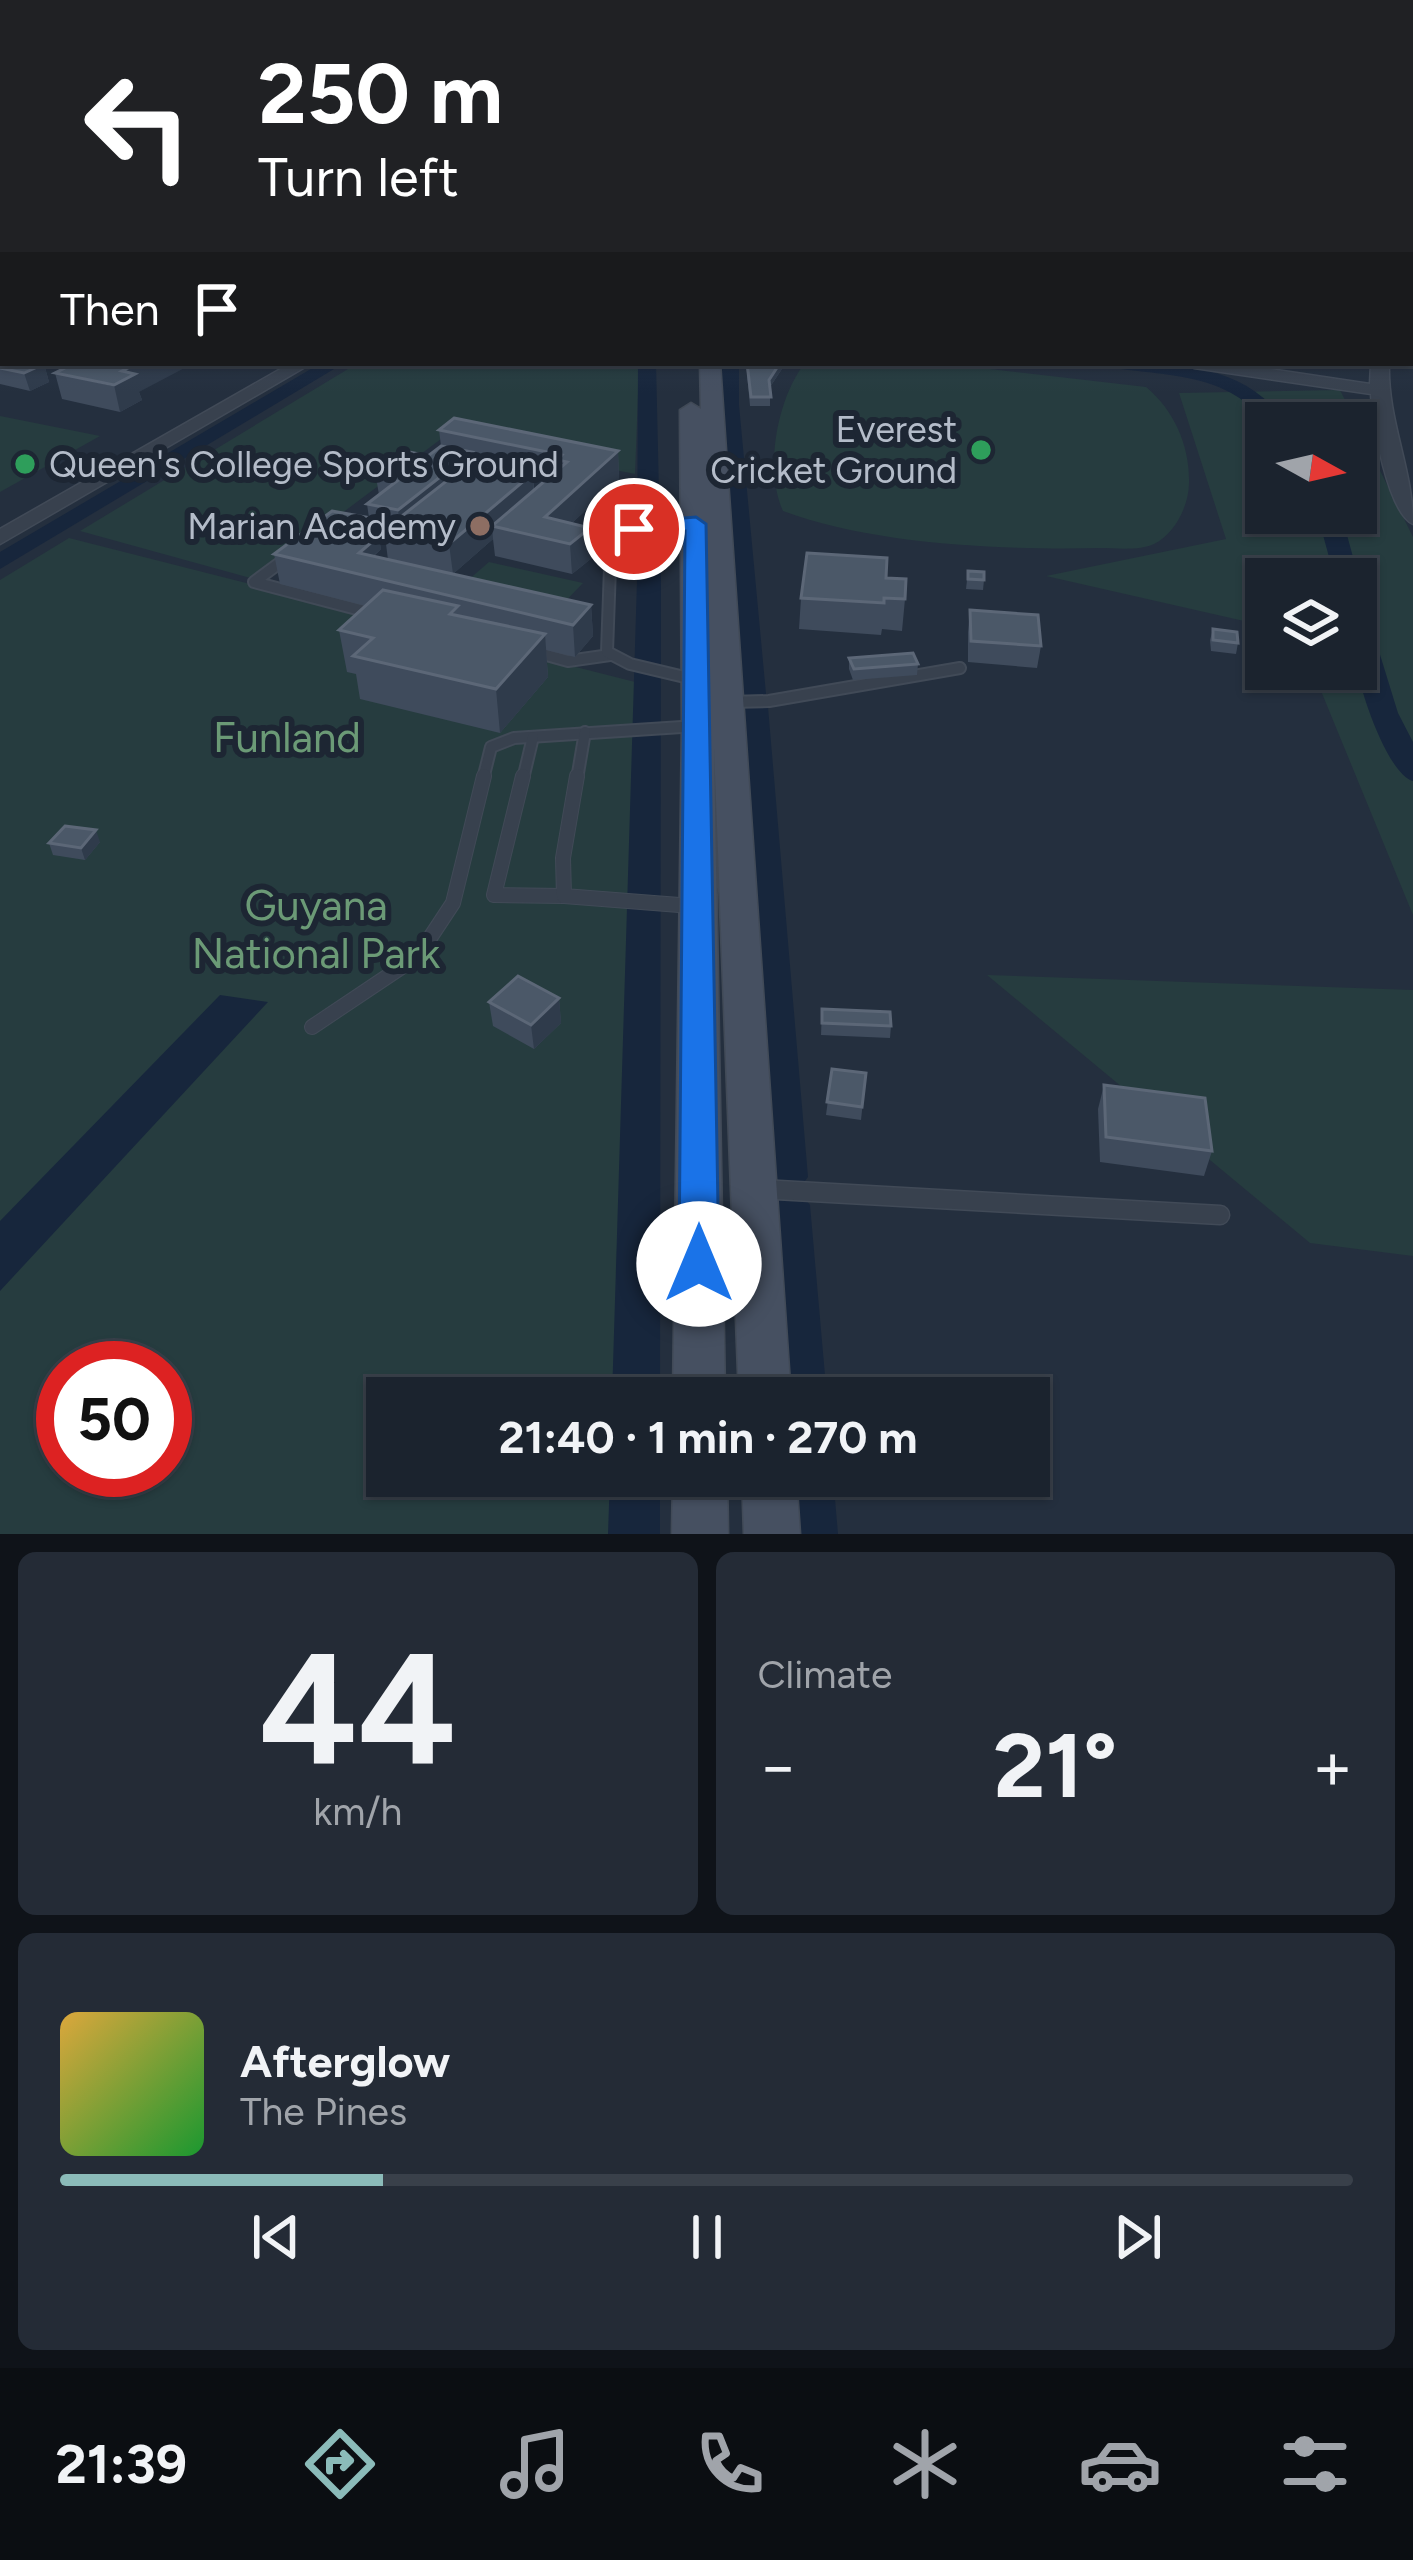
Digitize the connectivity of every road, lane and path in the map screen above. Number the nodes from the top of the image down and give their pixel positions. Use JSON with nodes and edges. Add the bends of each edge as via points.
{"nodes":[{"id":1,"x":295,"y":366,"type":"edge"},
{"id":2,"x":690,"y":366,"type":"edge"},
{"id":3,"x":710,"y":366,"type":"edge"},
{"id":4,"x":1214,"y":366,"type":"edge"},
{"id":5,"x":1380,"y":366,"type":"edge"},
{"id":6,"x":1377,"y":390,"type":"junction"},
{"id":7,"x":1413,"y":518,"type":"edge"},
{"id":8,"x":685,"y":524,"type":"junction"},
{"id":9,"x":0,"y":538,"type":"edge"},
{"id":10,"x":307,"y":544,"type":"edge"},
{"id":11,"x":394,"y":618,"type":"edge"},
{"id":12,"x":525,"y":650,"type":"edge"},
{"id":13,"x":610,"y":655,"type":"junction"},
{"id":14,"x":960,"y":668,"type":"dead end"},
{"id":15,"x":686,"y":677,"type":"junction"},
{"id":16,"x":728,"y":702,"type":"junction"},
{"id":17,"x":686,"y":726,"type":"junction"},
{"id":18,"x":585,"y":732,"type":"junction"},
{"id":19,"x":533,"y":736,"type":"junction"},
{"id":20,"x":564,"y":896,"type":"junction"},
{"id":21,"x":687,"y":906,"type":"junction"},
{"id":22,"x":312,"y":1027,"type":"dead end"},
{"id":23,"x":754,"y":1189,"type":"junction"},
{"id":24,"x":1220,"y":1215,"type":"dead end"},
{"id":25,"x":698,"y":1377,"type":"edge"},
{"id":26,"x":764,"y":1377,"type":"edge"},
{"id":27,"x":700,"y":1497,"type":"edge"},
{"id":28,"x":770,"y":1497,"type":"edge"},
{"id":29,"x":700,"y":1534,"type":"edge"},
{"id":30,"x":772,"y":1534,"type":"edge"}],
"edges":[{"from":1,"to":9,"type":"street"},
{"from":2,"to":8,"type":"main road"},
{"from":3,"to":16,"type":"main road"},
{"from":4,"to":6,"type":"street"},
{"from":5,"to":6,"type":"street"},
{"from":6,"to":7,"type":"street","via":[[1390,463]]},
{"from":8,"to":13,"type":"lane","via":[[610,539]]},
{"from":8,"to":15,"type":"main road"},
{"from":10,"to":11,"type":"lane","via":[[254,582]]},
{"from":12,"to":13,"type":"lane","via":[[568,661]]},
{"from":13,"to":15,"type":"lane"},
{"from":14,"to":16,"type":"lane"},
{"from":15,"to":17,"type":"main road"},
{"from":16,"to":23,"type":"main road"},
{"from":17,"to":18,"type":"lane"},
{"from":17,"to":21,"type":"main road"},
{"from":18,"to":19,"type":"lane"},
{"from":18,"to":20,"type":"lane"},
{"from":19,"to":20,"type":"lane","via":[[494,895]]},
{"from":19,"to":22,"type":"lane","via":[[491,747],[453,903],[418,956]]},
{"from":20,"to":21,"type":"lane"},
{"from":21,"to":25,"type":"main road"},
{"from":23,"to":24,"type":"lane"},
{"from":23,"to":26,"type":"main road"},
{"from":27,"to":29,"type":"main road"},
{"from":28,"to":30,"type":"main road"}]}
